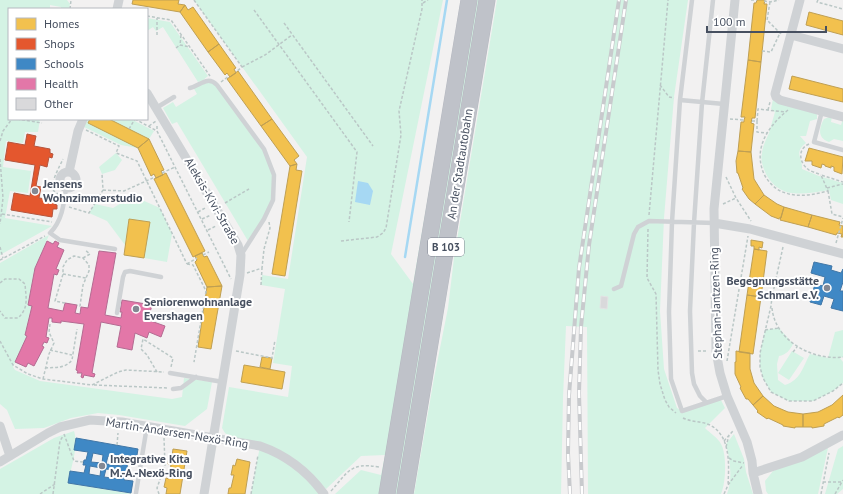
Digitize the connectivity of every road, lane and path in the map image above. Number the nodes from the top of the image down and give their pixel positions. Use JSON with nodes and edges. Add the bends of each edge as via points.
{"nodes":[{"id":1,"x":194,"y":0,"type":"edge"},
{"id":2,"x":422,"y":0,"type":"edge"},
{"id":3,"x":428,"y":0,"type":"edge"},
{"id":4,"x":469,"y":0,"type":"edge"},
{"id":5,"x":487,"y":0,"type":"edge"},
{"id":6,"x":692,"y":0,"type":"edge"},
{"id":7,"x":713,"y":0,"type":"edge"},
{"id":8,"x":735,"y":0,"type":"edge"},
{"id":9,"x":751,"y":0,"type":"edge"},
{"id":10,"x":757,"y":0,"type":"edge"},
{"id":11,"x":779,"y":0,"type":"edge"},
{"id":12,"x":800,"y":0,"type":"edge"},
{"id":13,"x":818,"y":0,"type":"edge"},
{"id":14,"x":764,"y":1,"type":"dead end"},
{"id":15,"x":770,"y":2,"type":"junction"},
{"id":16,"x":423,"y":3,"type":"junction"},
{"id":17,"x":843,"y":9,"type":"edge"},
{"id":18,"x":254,"y":10,"type":"dead end"},
{"id":19,"x":148,"y":16,"type":"edge"},
{"id":20,"x":157,"y":18,"type":"junction"},
{"id":21,"x":284,"y":23,"type":"dead end"},
{"id":22,"x":780,"y":33,"type":"junction"},
{"id":23,"x":157,"y":35,"type":"dead end"},
{"id":24,"x":181,"y":35,"type":"junction"},
{"id":25,"x":293,"y":35,"type":"junction"},
{"id":26,"x":791,"y":35,"type":"junction"},
{"id":27,"x":180,"y":45,"type":"junction"},
{"id":28,"x":280,"y":45,"type":"junction"},
{"id":29,"x":190,"y":47,"type":"junction"},
{"id":30,"x":176,"y":48,"type":"dead end"},
{"id":31,"x":843,"y":49,"type":"edge"},
{"id":32,"x":762,"y":51,"type":"dead end"},
{"id":33,"x":242,"y":67,"type":"junction"},
{"id":34,"x":236,"y":72,"type":"dead end"},
{"id":35,"x":229,"y":76,"type":"dead end"},
{"id":36,"x":210,"y":81,"type":"junction"},
{"id":37,"x":217,"y":85,"type":"junction"},
{"id":38,"x":660,"y":85,"type":"dead end"},
{"id":39,"x":190,"y":88,"type":"dead end"},
{"id":40,"x":148,"y":95,"type":"edge"},
{"id":41,"x":174,"y":97,"type":"dead end"},
{"id":42,"x":680,"y":100,"type":"junction"},
{"id":43,"x":702,"y":102,"type":"junction"},
{"id":44,"x":724,"y":104,"type":"junction"},
{"id":45,"x":796,"y":104,"type":"junction"},
{"id":46,"x":822,"y":111,"type":"junction"},
{"id":47,"x":155,"y":112,"type":"junction"},
{"id":48,"x":786,"y":112,"type":"junction"},
{"id":49,"x":843,"y":117,"type":"edge"},
{"id":50,"x":722,"y":118,"type":"junction"},
{"id":51,"x":11,"y":120,"type":"edge"},
{"id":52,"x":23,"y":120,"type":"edge"},
{"id":53,"x":134,"y":120,"type":"edge"},
{"id":54,"x":137,"y":120,"type":"edge"},
{"id":55,"x":744,"y":120,"type":"dead end"},
{"id":56,"x":752,"y":121,"type":"dead end"},
{"id":57,"x":757,"y":121,"type":"junction"},
{"id":58,"x":42,"y":123,"type":"dead end"},
{"id":59,"x":81,"y":123,"type":"edge"},
{"id":60,"x":129,"y":129,"type":"dead end"},
{"id":61,"x":157,"y":131,"type":"junction"},
{"id":62,"x":767,"y":133,"type":"junction"},
{"id":63,"x":0,"y":141,"type":"edge"},
{"id":64,"x":813,"y":144,"type":"dead end"},
{"id":65,"x":373,"y":146,"type":"dead end"},
{"id":66,"x":843,"y":150,"type":"edge"},
{"id":67,"x":0,"y":160,"type":"edge"},
{"id":68,"x":175,"y":167,"type":"junction"},
{"id":69,"x":724,"y":172,"type":"dead end"},
{"id":70,"x":162,"y":173,"type":"dead end"},
{"id":71,"x":102,"y":174,"type":"dead end"},
{"id":72,"x":821,"y":175,"type":"junction"},
{"id":73,"x":155,"y":177,"type":"dead end"},
{"id":74,"x":146,"y":181,"type":"junction"},
{"id":75,"x":843,"y":183,"type":"edge"},
{"id":76,"x":66,"y":188,"type":"joint"},
{"id":77,"x":827,"y":188,"type":"junction"},
{"id":78,"x":250,"y":189,"type":"dead end"},
{"id":79,"x":103,"y":190,"type":"junction"},
{"id":80,"x":828,"y":191,"type":"junction"},
{"id":81,"x":736,"y":198,"type":"junction"},
{"id":82,"x":225,"y":203,"type":"dead end"},
{"id":83,"x":63,"y":206,"type":"junction"},
{"id":84,"x":714,"y":209,"type":"junction"},
{"id":85,"x":268,"y":210,"type":"junction"},
{"id":86,"x":2,"y":214,"type":"junction"},
{"id":87,"x":843,"y":218,"type":"edge"},
{"id":88,"x":349,"y":222,"type":"dead end"},
{"id":89,"x":672,"y":222,"type":"junction"},
{"id":90,"x":58,"y":223,"type":"junction"},
{"id":91,"x":694,"y":223,"type":"junction"},
{"id":92,"x":714,"y":223,"type":"junction"},
{"id":93,"x":0,"y":224,"type":"edge"},
{"id":94,"x":750,"y":229,"type":"junction"},
{"id":95,"x":50,"y":232,"type":"junction"},
{"id":96,"x":785,"y":239,"type":"junction"},
{"id":97,"x":341,"y":241,"type":"dead end"},
{"id":98,"x":86,"y":244,"type":"junction"},
{"id":99,"x":0,"y":247,"type":"edge"},
{"id":100,"x":216,"y":248,"type":"dead end"},
{"id":101,"x":115,"y":249,"type":"dead end"},
{"id":102,"x":209,"y":252,"type":"dead end"},
{"id":103,"x":838,"y":253,"type":"edge"},
{"id":104,"x":203,"y":255,"type":"dead end"},
{"id":105,"x":241,"y":255,"type":"junction"},
{"id":106,"x":3,"y":258,"type":"junction"},
{"id":107,"x":83,"y":258,"type":"junction"},
{"id":108,"x":197,"y":258,"type":"dead end"},
{"id":109,"x":0,"y":260,"type":"edge"},
{"id":110,"x":187,"y":264,"type":"junction"},
{"id":111,"x":262,"y":268,"type":"junction"},
{"id":112,"x":63,"y":274,"type":"junction"},
{"id":113,"x":245,"y":274,"type":"dead end"},
{"id":114,"x":161,"y":277,"type":"dead end"},
{"id":115,"x":86,"y":278,"type":"junction"},
{"id":116,"x":0,"y":283,"type":"edge"},
{"id":117,"x":261,"y":285,"type":"dead end"},
{"id":118,"x":614,"y":289,"type":"dead end"},
{"id":119,"x":65,"y":303,"type":"dead end"},
{"id":120,"x":77,"y":306,"type":"dead end"},
{"id":121,"x":771,"y":306,"type":"junction"},
{"id":122,"x":0,"y":311,"type":"edge"},
{"id":123,"x":117,"y":313,"type":"dead end"},
{"id":124,"x":0,"y":318,"type":"edge"},
{"id":125,"x":5,"y":318,"type":"junction"},
{"id":126,"x":50,"y":324,"type":"dead end"},
{"id":127,"x":779,"y":328,"type":"junction"},
{"id":128,"x":78,"y":329,"type":"dead end"},
{"id":129,"x":765,"y":330,"type":"junction"},
{"id":130,"x":144,"y":336,"type":"dead end"},
{"id":131,"x":143,"y":339,"type":"junction"},
{"id":132,"x":275,"y":340,"type":"dead end"},
{"id":133,"x":0,"y":341,"type":"edge"},
{"id":134,"x":797,"y":346,"type":"junction"},
{"id":135,"x":50,"y":350,"type":"junction"},
{"id":136,"x":232,"y":351,"type":"dead end"},
{"id":137,"x":716,"y":351,"type":"junction"},
{"id":138,"x":691,"y":352,"type":"junction"},
{"id":139,"x":793,"y":352,"type":"dead end"},
{"id":140,"x":73,"y":355,"type":"junction"},
{"id":141,"x":843,"y":357,"type":"edge"},
{"id":142,"x":194,"y":362,"type":"dead end"},
{"id":143,"x":726,"y":366,"type":"dead end"},
{"id":144,"x":45,"y":368,"type":"junction"},
{"id":145,"x":156,"y":372,"type":"junction"},
{"id":146,"x":170,"y":373,"type":"junction"},
{"id":147,"x":196,"y":377,"type":"junction"},
{"id":148,"x":43,"y":379,"type":"junction"},
{"id":149,"x":223,"y":382,"type":"junction"},
{"id":150,"x":843,"y":383,"type":"edge"},
{"id":151,"x":92,"y":385,"type":"junction"},
{"id":152,"x":173,"y":389,"type":"joint"},
{"id":153,"x":727,"y":396,"type":"junction"},
{"id":154,"x":706,"y":402,"type":"junction"},
{"id":155,"x":739,"y":425,"type":"junction"},
{"id":156,"x":0,"y":426,"type":"edge"},
{"id":157,"x":147,"y":426,"type":"junction"},
{"id":158,"x":118,"y":433,"type":"dead end"},
{"id":159,"x":730,"y":434,"type":"junction"},
{"id":160,"x":843,"y":435,"type":"edge"},
{"id":161,"x":164,"y":436,"type":"dead end"},
{"id":162,"x":721,"y":436,"type":"dead end"},
{"id":163,"x":727,"y":436,"type":"junction"},
{"id":164,"x":213,"y":438,"type":"junction"},
{"id":165,"x":724,"y":441,"type":"dead end"},
{"id":166,"x":829,"y":443,"type":"junction"},
{"id":167,"x":117,"y":445,"type":"dead end"},
{"id":168,"x":726,"y":449,"type":"dead end"},
{"id":169,"x":258,"y":455,"type":"dead end"},
{"id":170,"x":10,"y":456,"type":"junction"},
{"id":171,"x":729,"y":458,"type":"dead end"},
{"id":172,"x":0,"y":462,"type":"edge"},
{"id":173,"x":83,"y":462,"type":"dead end"},
{"id":174,"x":376,"y":467,"type":"dead end"},
{"id":175,"x":753,"y":473,"type":"junction"},
{"id":176,"x":842,"y":481,"type":"edge"},
{"id":177,"x":823,"y":482,"type":"junction"},
{"id":178,"x":55,"y":484,"type":"junction"},
{"id":179,"x":136,"y":493,"type":"dead end"},
{"id":180,"x":40,"y":494,"type":"edge"},
{"id":181,"x":53,"y":494,"type":"edge"},
{"id":182,"x":159,"y":494,"type":"edge"},
{"id":183,"x":204,"y":494,"type":"edge"},
{"id":184,"x":251,"y":494,"type":"edge"},
{"id":185,"x":324,"y":494,"type":"edge"},
{"id":186,"x":328,"y":494,"type":"edge"},
{"id":187,"x":387,"y":494,"type":"edge"},
{"id":188,"x":404,"y":494,"type":"edge"},
{"id":189,"x":724,"y":494,"type":"edge"},
{"id":190,"x":758,"y":494,"type":"edge"},
{"id":191,"x":821,"y":494,"type":"edge"},
{"id":192,"x":835,"y":494,"type":"edge"}],
"edges":[{"from":1,"to":33,"type":"path"},
{"from":2,"to":16,"type":"path"},
{"from":3,"to":16,"type":"path"},
{"from":4,"to":187,"type":"highway","name":"An der Stadtautobahn","number":"B 103"},
{"from":5,"to":188,"type":"highway","name":"An der Stadtautobahn","number":"B 103"},
{"from":6,"to":42,"type":"lane"},
{"from":7,"to":43,"type":"lane"},
{"from":8,"to":44,"type":"street","name":"Stephan-Jantzen-Ring"},
{"from":9,"to":10,"type":"path"},
{"from":11,"to":15,"type":"path"},
{"from":12,"to":26,"type":"street"},
{"from":13,"to":17,"type":"path","via":[[817,2]]},
{"from":14,"to":15,"type":"path"},
{"from":15,"to":22,"type":"path","via":[[767,20]]},
{"from":16,"to":97,"type":"path","via":[[399,111],[401,135],[386,228],[377,237]]},
{"from":18,"to":28,"type":"path"},
{"from":19,"to":20,"type":"path"},
{"from":20,"to":23,"type":"path"},
{"from":20,"to":24,"type":"path","via":[[171,20]]},
{"from":21,"to":25,"type":"path"},
{"from":22,"to":26,"type":"path"},
{"from":22,"to":32,"type":"path","via":[[771,52]]},
{"from":24,"to":27,"type":"path"},
{"from":24,"to":29,"type":"path"},
{"from":25,"to":28,"type":"path"},
{"from":25,"to":65,"type":"path"},
{"from":26,"to":31,"type":"street"},
{"from":26,"to":45,"type":"street","via":[[775,94],[780,100]]},
{"from":27,"to":29,"type":"path"},
{"from":27,"to":30,"type":"path"},
{"from":28,"to":33,"type":"path"},
{"from":28,"to":88,"type":"path","via":[[358,152]]},
{"from":29,"to":36,"type":"path","via":[[210,75]]},
{"from":33,"to":34,"type":"path"},
{"from":35,"to":37,"type":"path"},
{"from":36,"to":37,"type":"lane"},
{"from":36,"to":39,"type":"lane"},
{"from":37,"to":85,"type":"lane","via":[[264,149],[274,175],[273,200]]},
{"from":38,"to":42,"type":"path","via":[[669,97]]},
{"from":40,"to":47,"type":"street","name":"Aleksis-Kivi-Straße"},
{"from":41,"to":47,"type":"lane"},
{"from":42,"to":43,"type":"lane"},
{"from":42,"to":89,"type":"lane"},
{"from":43,"to":44,"type":"lane"},
{"from":43,"to":91,"type":"lane"},
{"from":44,"to":50,"type":"street","name":"Stephan-Jantzen-Ring"},
{"from":45,"to":46,"type":"street"},
{"from":45,"to":48,"type":"path"},
{"from":46,"to":49,"type":"street"},
{"from":46,"to":66,"type":"lane","via":[[814,142]]},
{"from":47,"to":61,"type":"path"},
{"from":47,"to":105,"type":"street","name":"Aleksis-Kivi-Straße","via":[[238,244]]},
{"from":48,"to":57,"type":"path","via":[[758,109]]},
{"from":48,"to":62,"type":"path"},
{"from":50,"to":55,"type":"path"},
{"from":50,"to":84,"type":"street","name":"Stephan-Jantzen-Ring"},
{"from":51,"to":63,"type":"path","via":[[3,131]]},
{"from":52,"to":58,"type":"path"},
{"from":53,"to":60,"type":"path"},
{"from":54,"to":61,"type":"path"},
{"from":56,"to":57,"type":"path"},
{"from":57,"to":62,"type":"path","via":[[757,132]]},
{"from":59,"to":74,"type":"path","via":[[119,146],[116,153],[136,161]]},
{"from":59,"to":76,"type":"street","via":[[69,172],[75,176],[76,181],[71,187]]},
{"from":61,"to":68,"type":"path"},
{"from":62,"to":80,"type":"path","via":[[761,147],[760,159],[770,183],[781,192],[793,195]]},
{"from":64,"to":72,"type":"path","via":[[804,146],[800,156],[809,169]]},
{"from":67,"to":86,"type":"path"},
{"from":68,"to":70,"type":"path"},
{"from":68,"to":100,"type":"path"},
{"from":69,"to":81,"type":"path"},
{"from":71,"to":79,"type":"path"},
{"from":72,"to":75,"type":"path"},
{"from":72,"to":77,"type":"path"},
{"from":73,"to":74,"type":"path"},
{"from":74,"to":79,"type":"path","via":[[124,191]]},
{"from":74,"to":110,"type":"path"},
{"from":75,"to":77,"type":"path"},
{"from":76,"to":83,"type":"lane"},
{"from":77,"to":80,"type":"path"},
{"from":78,"to":82,"type":"path"},
{"from":79,"to":83,"type":"path","via":[[89,213]]},
{"from":80,"to":87,"type":"path","via":[[832,214]]},
{"from":81,"to":84,"type":"path"},
{"from":81,"to":94,"type":"path","via":[[751,220]]},
{"from":83,"to":90,"type":"lane"},
{"from":84,"to":92,"type":"street","name":"Stephan-Jantzen-Ring"},
{"from":85,"to":105,"type":"lane"},
{"from":85,"to":111,"type":"path","via":[[270,228]]},
{"from":86,"to":90,"type":"path"},
{"from":86,"to":93,"type":"path"},
{"from":87,"to":103,"type":"path"},
{"from":89,"to":91,"type":"lane"},
{"from":89,"to":118,"type":"lane","via":[[649,221],[635,230],[621,286]]},
{"from":89,"to":154,"type":"lane","via":[[669,312],[671,379],[682,411]]},
{"from":90,"to":95,"type":"lane"},
{"from":91,"to":92,"type":"lane"},
{"from":91,"to":138,"type":"lane"},
{"from":92,"to":94,"type":"street"},
{"from":92,"to":137,"type":"street","name":"Stephan-Jantzen-Ring"},
{"from":94,"to":96,"type":"street"},
{"from":94,"to":143,"type":"path"},
{"from":95,"to":98,"type":"lane","via":[[60,240]]},
{"from":95,"to":106,"type":"path"},
{"from":96,"to":103,"type":"street"},
{"from":96,"to":121,"type":"path"},
{"from":98,"to":101,"type":"lane"},
{"from":98,"to":107,"type":"path","via":[[85,250],[90,254]]},
{"from":99,"to":106,"type":"path"},
{"from":102,"to":104,"type":"path"},
{"from":105,"to":149,"type":"street","name":"Aleksis-Kivi-Straße"},
{"from":106,"to":109,"type":"path"},
{"from":107,"to":112,"type":"path","via":[[74,256],[67,260]]},
{"from":107,"to":115,"type":"path","via":[[89,265]]},
{"from":108,"to":110,"type":"path"},
{"from":110,"to":142,"type":"path","via":[[193,265],[206,291]]},
{"from":111,"to":113,"type":"path"},
{"from":111,"to":117,"type":"path"},
{"from":112,"to":115,"type":"path"},
{"from":112,"to":119,"type":"path","via":[[55,301]]},
{"from":114,"to":123,"type":"lane","via":[[125,272]]},
{"from":115,"to":120,"type":"path","via":[[80,306]]},
{"from":116,"to":125,"type":"path","via":[[5,279],[19,279],[25,284],[24,312],[18,318]]},
{"from":121,"to":127,"type":"path","via":[[772,315]]},
{"from":121,"to":129,"type":"path"},
{"from":122,"to":125,"type":"path"},
{"from":124,"to":125,"type":"path"},
{"from":126,"to":135,"type":"path","via":[[49,332],[54,343]]},
{"from":127,"to":129,"type":"path"},
{"from":127,"to":134,"type":"path"},
{"from":128,"to":140,"type":"path"},
{"from":129,"to":150,"type":"path","via":[[760,367],[771,392],[789,401],[813,401]]},
{"from":130,"to":131,"type":"path"},
{"from":131,"to":145,"type":"path","via":[[141,349]]},
{"from":131,"to":146,"type":"path","via":[[173,358]]},
{"from":132,"to":136,"type":"path","via":[[272,358]]},
{"from":133,"to":148,"type":"path","via":[[13,365]]},
{"from":134,"to":139,"type":"path"},
{"from":134,"to":141,"type":"path","via":[[816,356]]},
{"from":135,"to":140,"type":"path"},
{"from":135,"to":144,"type":"path"},
{"from":137,"to":138,"type":"path"},
{"from":137,"to":153,"type":"street","name":"Stephan-Jantzen-Ring"},
{"from":138,"to":154,"type":"lane","via":[[694,384]]},
{"from":140,"to":144,"type":"path","via":[[72,360],[65,366]]},
{"from":144,"to":148,"type":"path"},
{"from":145,"to":146,"type":"path"},
{"from":145,"to":151,"type":"path","via":[[126,370]]},
{"from":146,"to":147,"type":"lane"},
{"from":147,"to":149,"type":"lane"},
{"from":147,"to":152,"type":"lane","via":[[181,388]]},
{"from":148,"to":151,"type":"path"},
{"from":149,"to":164,"type":"street","name":"Aleksis-Kivi-Straße"},
{"from":151,"to":152,"type":"path"},
{"from":153,"to":154,"type":"lane"},
{"from":153,"to":155,"type":"street","name":"Stephan-Jantzen-Ring"},
{"from":155,"to":159,"type":"path"},
{"from":155,"to":175,"type":"street","name":"Stephan-Jantzen-Ring","via":[[747,442]]},
{"from":156,"to":170,"type":"street"},
{"from":157,"to":164,"type":"street","name":"Martin-Andersen-Nexö-Ring"},
{"from":157,"to":170,"type":"street","name":"Martin-Andersen-Nexö-Ring","via":[[90,420],[74,423],[48,433]]},
{"from":157,"to":179,"type":"lane"},
{"from":158,"to":167,"type":"path"},
{"from":159,"to":163,"type":"path"},
{"from":159,"to":168,"type":"path"},
{"from":160,"to":166,"type":"street"},
{"from":161,"to":182,"type":"path","via":[[165,465],[157,488]]},
{"from":162,"to":163,"type":"path"},
{"from":163,"to":165,"type":"path"},
{"from":164,"to":183,"type":"street","name":"Aleksis-Kivi-Straße"},
{"from":164,"to":185,"type":"street","name":"Martin-Andersen-Nexö-Ring","via":[[260,446],[280,454],[300,468]]},
{"from":166,"to":175,"type":"street","via":[[802,457]]},
{"from":166,"to":177,"type":"path"},
{"from":169,"to":184,"type":"path"},
{"from":170,"to":172,"type":"street","name":"Martin-Andersen-Nexö-Ring"},
{"from":171,"to":189,"type":"path","via":[[745,463]]},
{"from":173,"to":178,"type":"path","via":[[74,461],[64,434],[60,441]]},
{"from":174,"to":186,"type":"path","via":[[351,468]]},
{"from":175,"to":190,"type":"street","name":"Stephan-Jantzen-Ring"},
{"from":176,"to":177,"type":"path"},
{"from":176,"to":192,"type":"path"},
{"from":177,"to":191,"type":"path"},
{"from":178,"to":180,"type":"path"},
{"from":178,"to":181,"type":"path"}]}
